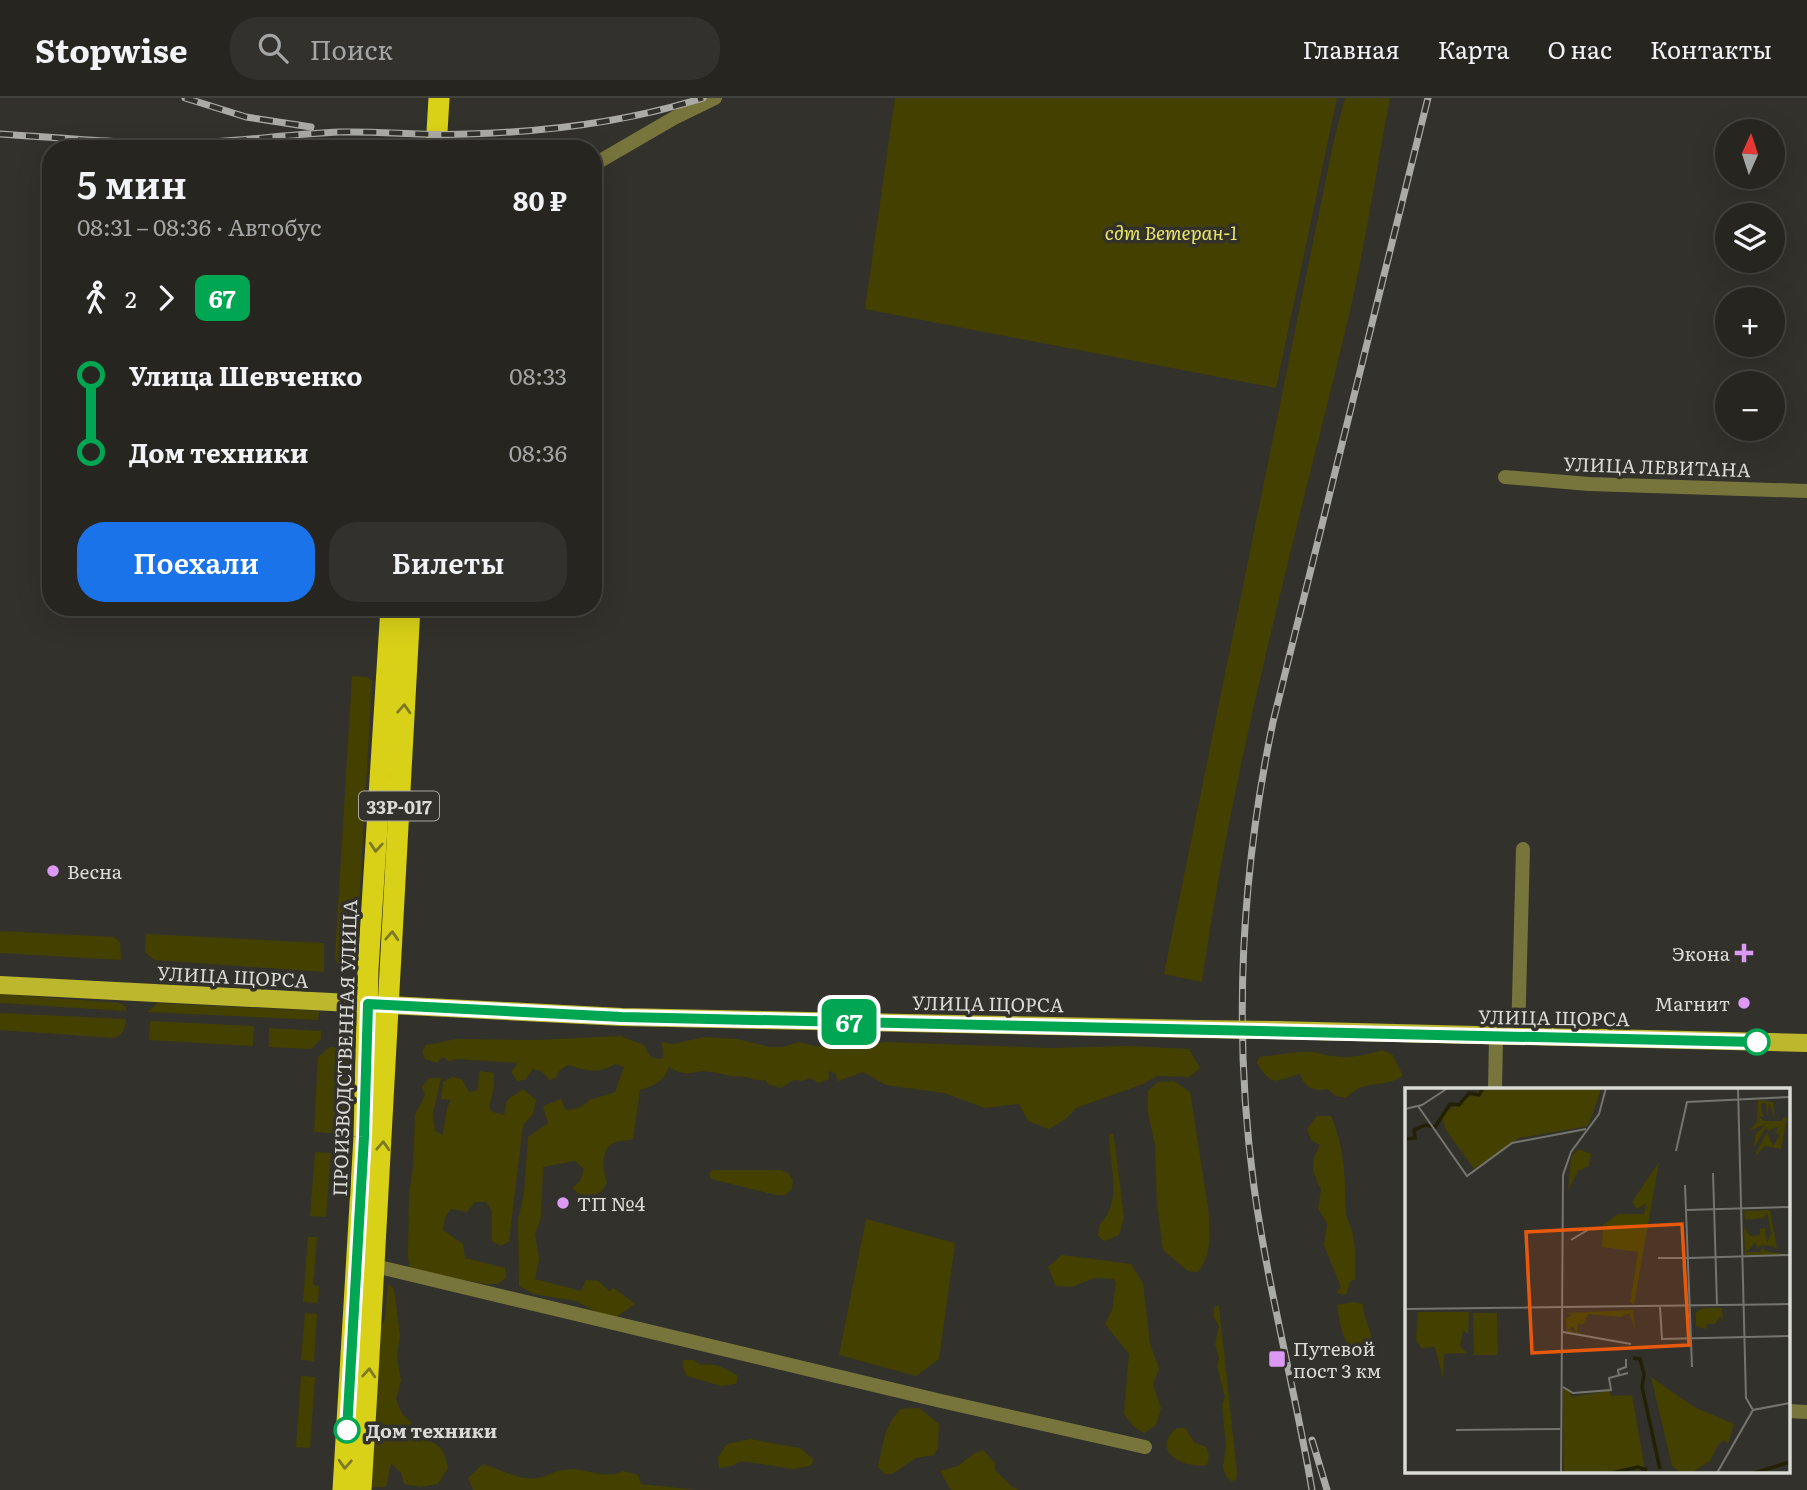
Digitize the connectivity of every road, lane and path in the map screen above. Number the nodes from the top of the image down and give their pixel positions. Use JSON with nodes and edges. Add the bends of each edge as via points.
{"nodes":[{"id":1,"x":425,"y":98,"type":"edge"},
{"id":2,"x":439,"y":98,"type":"edge"},
{"id":3,"x":715,"y":98,"type":"edge"},
{"id":4,"x":423,"y":140,"type":"edge"},
{"id":5,"x":437,"y":140,"type":"edge"},
{"id":6,"x":602,"y":160,"type":"edge"},
{"id":7,"x":1505,"y":477,"type":"dead end"},
{"id":8,"x":1807,"y":491,"type":"edge"},
{"id":9,"x":390,"y":616,"type":"edge"},
{"id":10,"x":409,"y":616,"type":"edge"},
{"id":11,"x":1524,"y":849,"type":"dead end"},
{"id":12,"x":0,"y":985,"type":"edge"},
{"id":13,"x":378,"y":1004,"type":"junction"},
{"id":14,"x":1496,"y":1037,"type":"junction"},
{"id":15,"x":1518,"y":1037,"type":"junction"},
{"id":16,"x":1807,"y":1043,"type":"edge"},
{"id":17,"x":1495,"y":1088,"type":"edge"},
{"id":18,"x":375,"y":1266,"type":"junction"},
{"id":19,"x":1144,"y":1447,"type":"dead end"},
{"id":20,"x":343,"y":1490,"type":"edge"},
{"id":21,"x":361,"y":1490,"type":"edge"}],
"edges":[{"from":1,"to":4,"type":"highway"},
{"from":2,"to":5,"type":"highway"},
{"from":3,"to":6,"type":"street"},
{"from":7,"to":8,"type":"street","name":"УЛИЦА ЛЕВИТАНА"},
{"from":9,"to":13,"type":"highway","name":"ПРОИЗВОДСТВЕННАЯ УЛИЦА","number":"33Р-017","one_way":true,"via":[[368,969]]},
{"from":13,"to":10,"type":"highway","name":"ПРОИЗВОДСТВЕННАЯ УЛИЦА","number":"33Р-017","one_way":true},
{"from":11,"to":15,"type":"street"},
{"from":12,"to":13,"type":"main road","name":"УЛИЦА ЩОРСА"},
{"from":13,"to":14,"type":"main road","name":"УЛИЦА ЩОРСА","bridge":true,"via":[[622,1017]]},
{"from":18,"to":13,"type":"highway","name":"ПРОИЗВОДСТВЕННАЯ УЛИЦА","number":"33Р-017","one_way":true,"via":[[387,1064]]},
{"from":13,"to":20,"type":"highway","name":"ПРОИЗВОДСТВЕННАЯ УЛИЦА","number":"33Р-017","one_way":true,"via":[[364,1137]]},
{"from":14,"to":15,"type":"main road","name":"УЛИЦА ЩОРСА"},
{"from":14,"to":17,"type":"street"},
{"from":15,"to":16,"type":"main road","name":"УЛИЦА ЩОРСА"},
{"from":18,"to":19,"type":"street"},
{"from":21,"to":18,"type":"highway","name":"ПРОИЗВОДСТВЕННАЯ УЛИЦА","number":"33Р-017","one_way":true}]}
